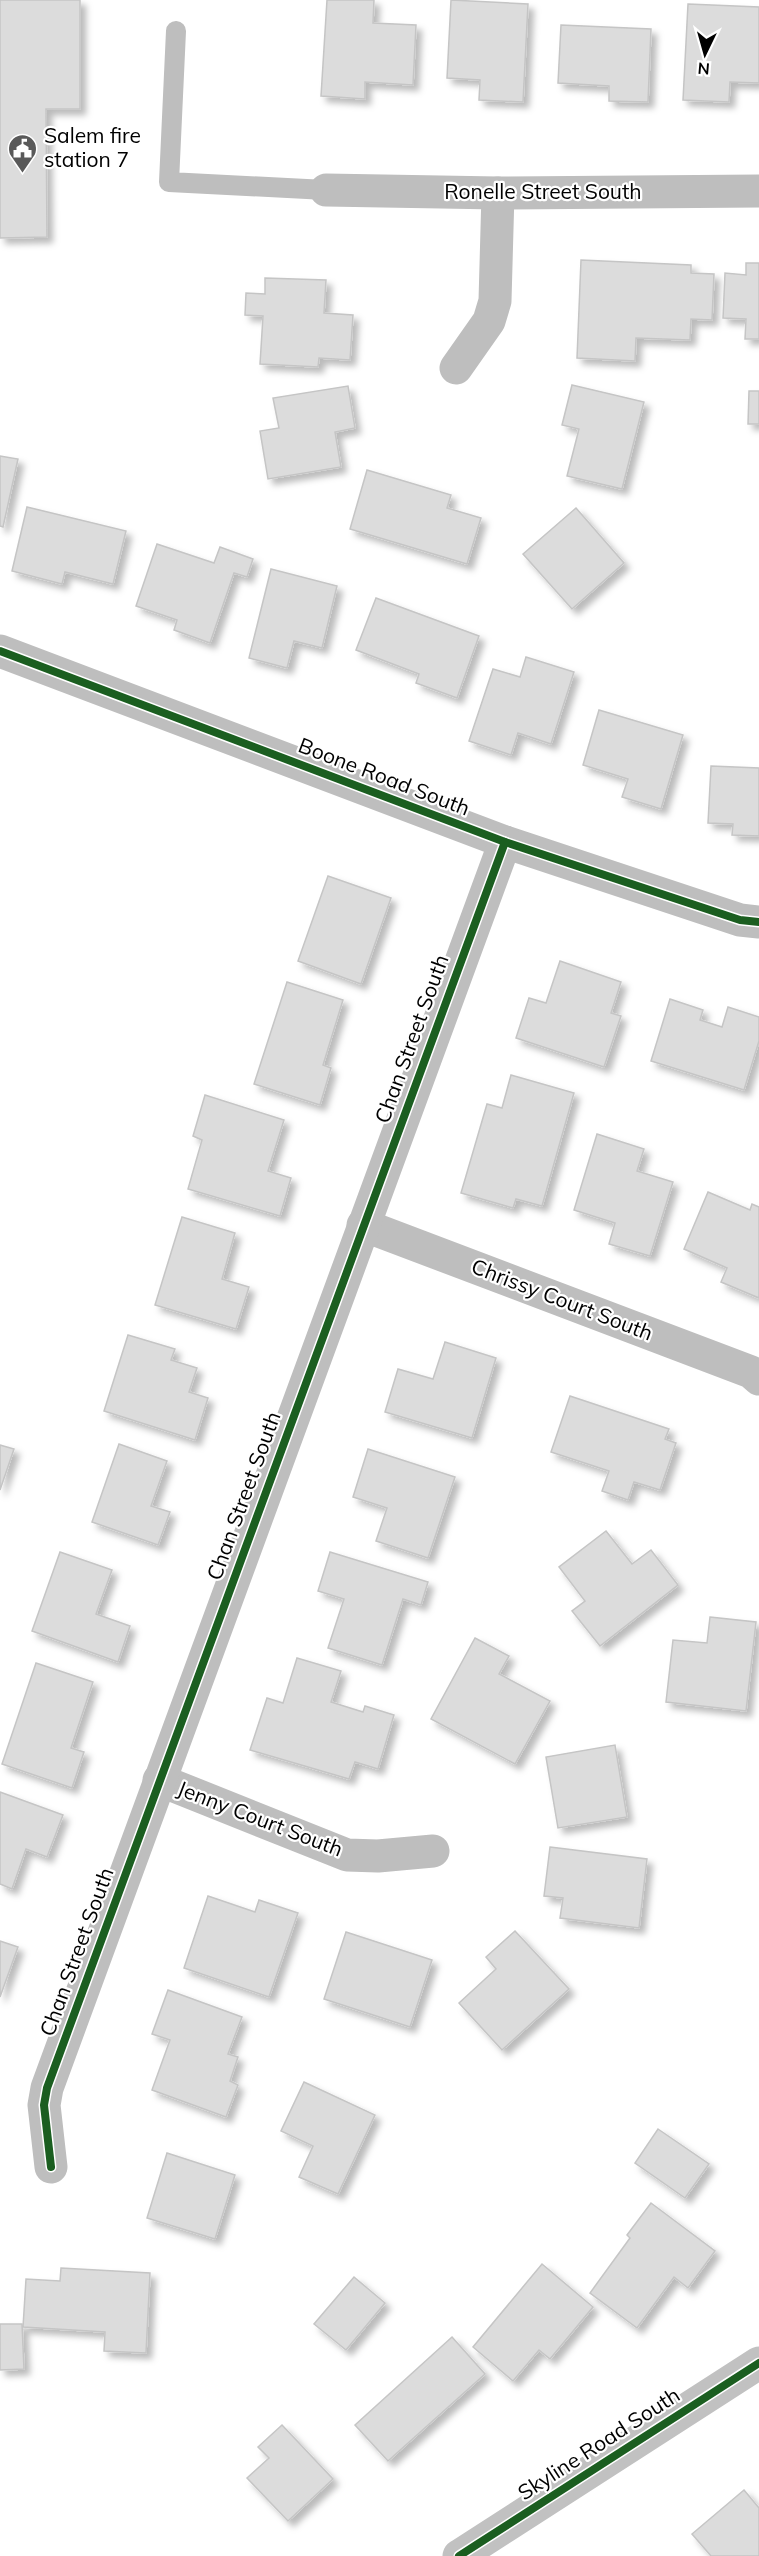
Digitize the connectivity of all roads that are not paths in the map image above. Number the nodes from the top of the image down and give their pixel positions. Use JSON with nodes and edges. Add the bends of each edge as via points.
{"nodes":[{"id":1,"x":176,"y":31,"type":"dead end"},
{"id":2,"x":326,"y":190,"type":"joint"},
{"id":3,"x":759,"y":191,"type":"edge"},
{"id":4,"x":498,"y":193,"type":"junction"},
{"id":5,"x":456,"y":368,"type":"dead end"},
{"id":6,"x":0,"y":651,"type":"edge"},
{"id":7,"x":505,"y":842,"type":"junction"},
{"id":8,"x":759,"y":922,"type":"edge"},
{"id":9,"x":363,"y":1225,"type":"junction"},
{"id":10,"x":759,"y":1379,"type":"edge"},
{"id":11,"x":159,"y":1780,"type":"junction"},
{"id":12,"x":433,"y":1851,"type":"dead end"},
{"id":13,"x":51,"y":2167,"type":"dead end"},
{"id":14,"x":759,"y":2362,"type":"edge"},
{"id":15,"x":459,"y":2556,"type":"edge"}],
"edges":[{"from":1,"to":2,"type":"lane","via":[[169,182]]},
{"from":2,"to":4,"type":"street","name":"Ronelle Street South"},
{"from":3,"to":4,"type":"street","name":"Ronelle Street South"},
{"from":4,"to":5,"type":"street","via":[[495,301],[489,321]]},
{"from":6,"to":7,"type":"street","name":"Boone Road South"},
{"from":7,"to":8,"type":"street","name":"Boone Road South","via":[[740,920]]},
{"from":7,"to":9,"type":"street","name":"Chan Street South"},
{"from":9,"to":10,"type":"street","name":"Chrissy Court South","via":[[740,1368]]},
{"from":9,"to":11,"type":"street","name":"Chan Street South"},
{"from":11,"to":12,"type":"street","name":"Jenny Court South","via":[[347,1855]]},
{"from":11,"to":13,"type":"street","name":"Chan Street South","via":[[47,2088],[44,2105]]},
{"from":14,"to":15,"type":"main road","name":"Skyline Road South"}]}
